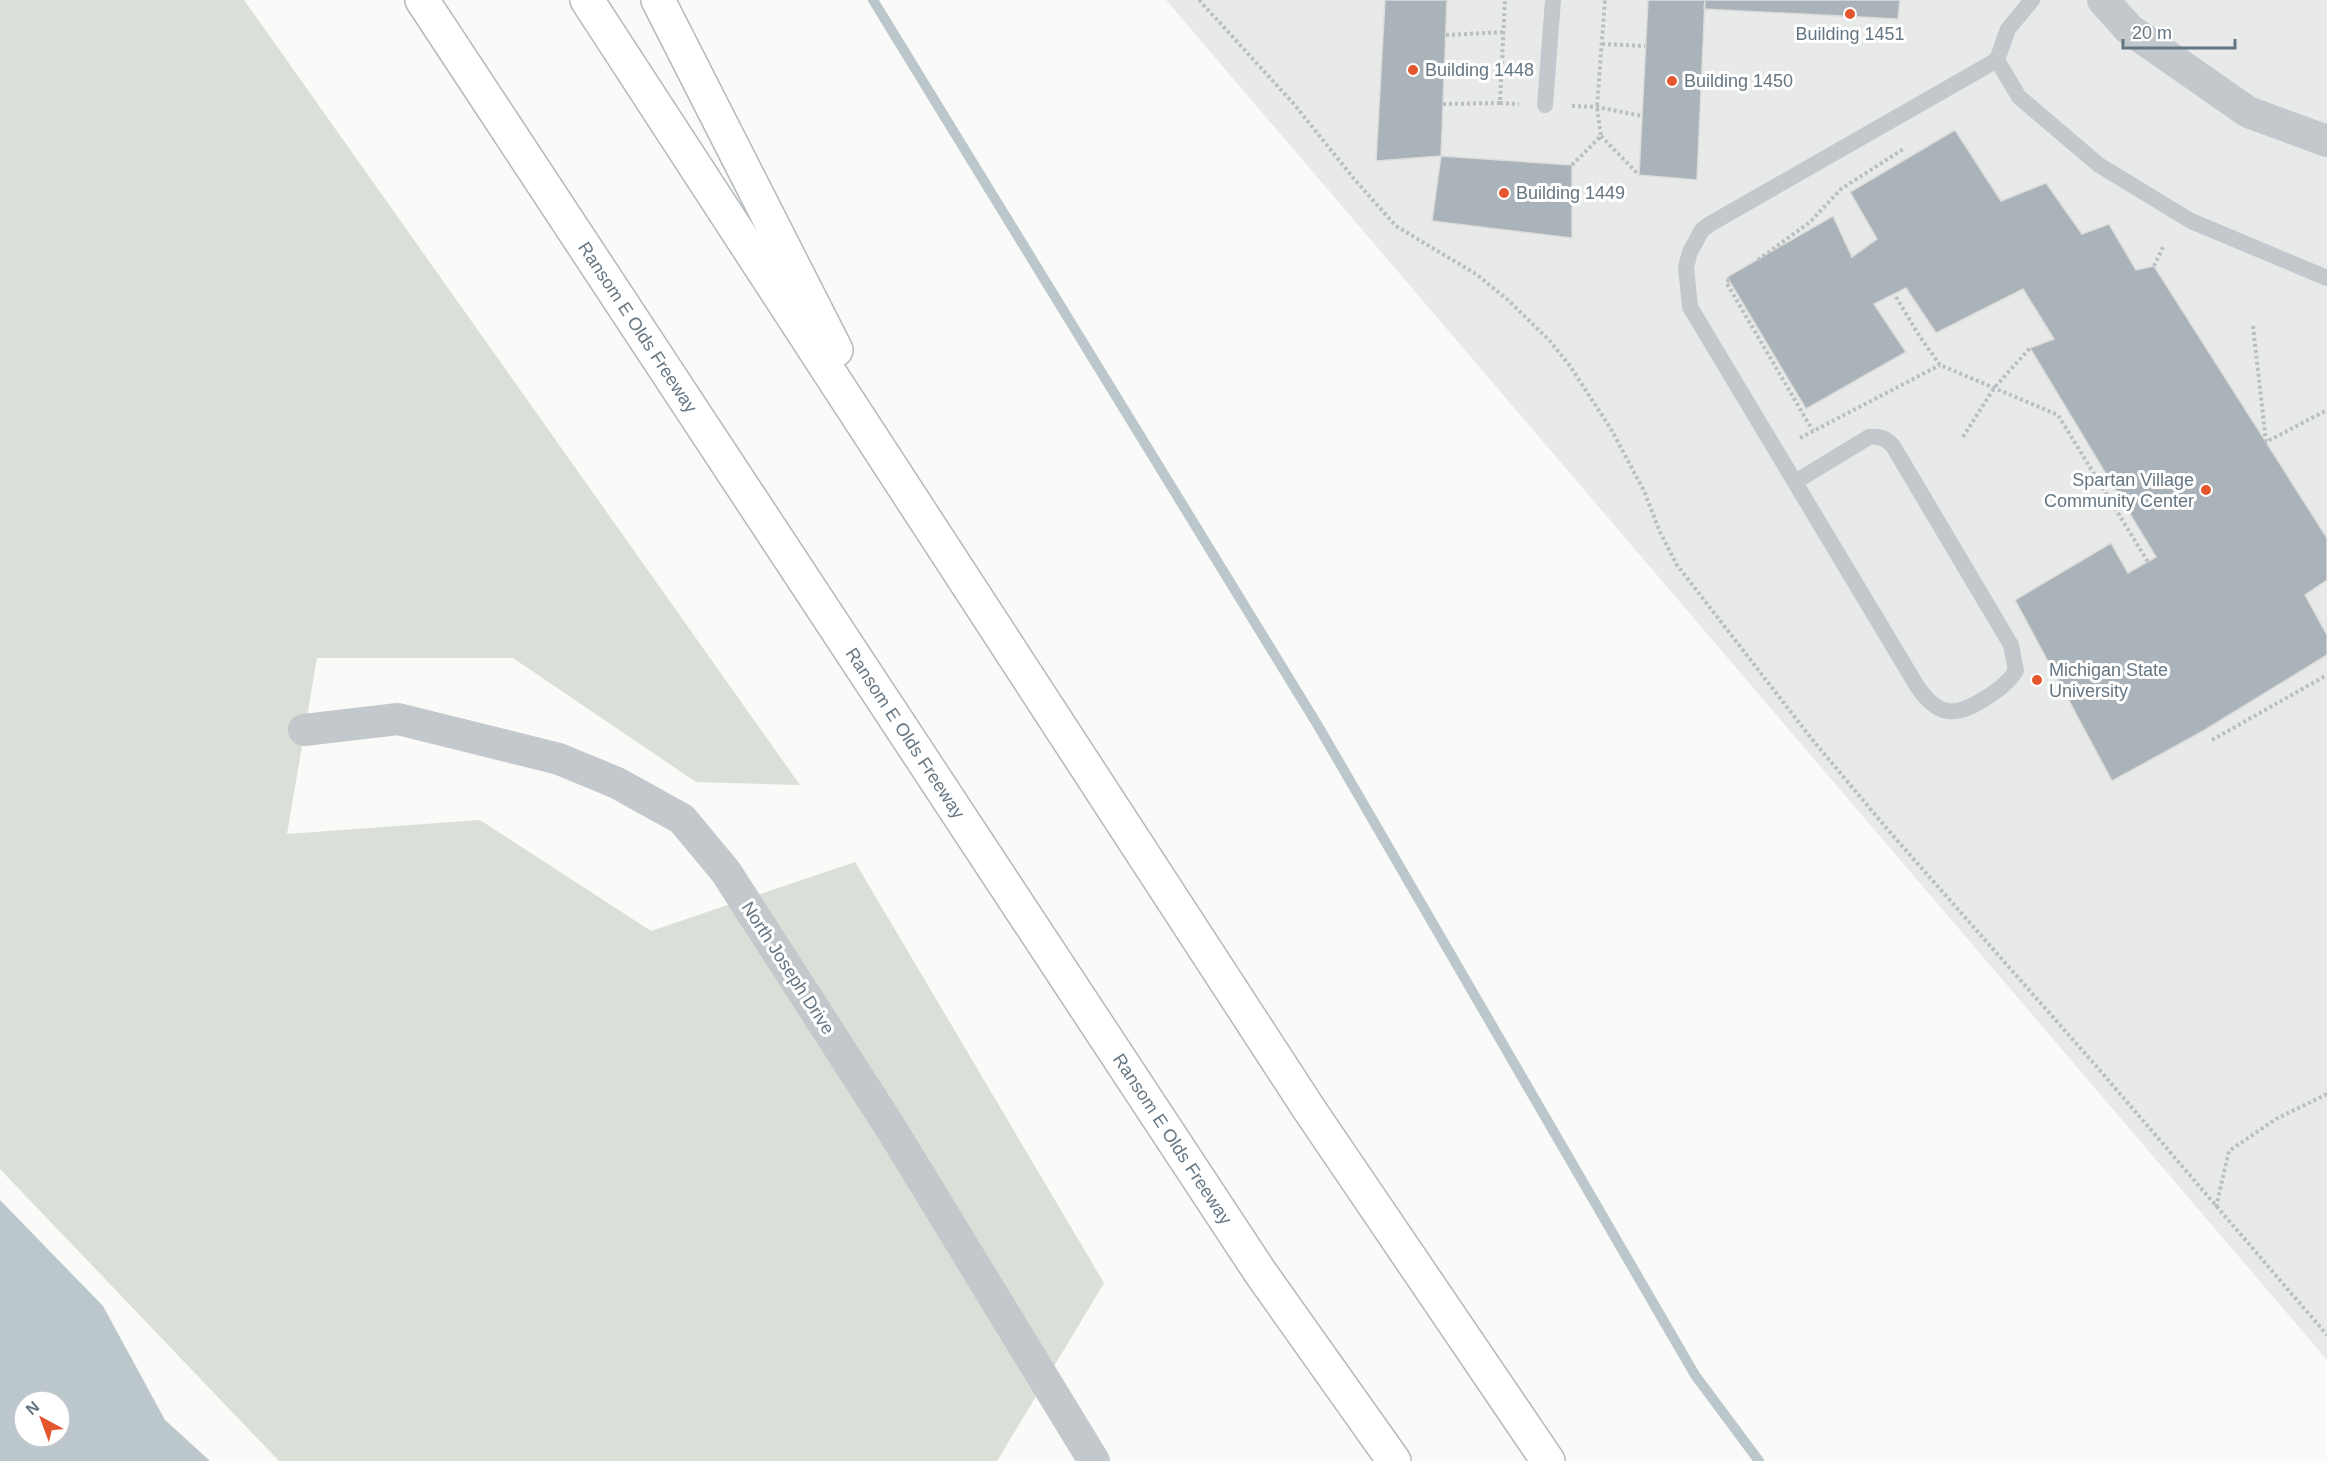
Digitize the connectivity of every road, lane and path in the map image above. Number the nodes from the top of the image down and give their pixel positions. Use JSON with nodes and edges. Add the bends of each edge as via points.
{"nodes":[{"id":1,"x":422,"y":0,"type":"edge"},
{"id":2,"x":587,"y":0,"type":"edge"},
{"id":3,"x":658,"y":0,"type":"edge"},
{"id":4,"x":1199,"y":0,"type":"edge"},
{"id":5,"x":1504,"y":0,"type":"edge"},
{"id":6,"x":1553,"y":0,"type":"edge"},
{"id":7,"x":1605,"y":0,"type":"edge"},
{"id":8,"x":2032,"y":0,"type":"edge"},
{"id":9,"x":2103,"y":0,"type":"edge"},
{"id":10,"x":1503,"y":32,"type":"junction"},
{"id":11,"x":1446,"y":34,"type":"dead end"},
{"id":12,"x":1602,"y":44,"type":"junction"},
{"id":13,"x":1645,"y":46,"type":"dead end"},
{"id":14,"x":1997,"y":60,"type":"junction"},
{"id":15,"x":1443,"y":104,"type":"dead end"},
{"id":16,"x":1545,"y":105,"type":"dead end"},
{"id":17,"x":1597,"y":107,"type":"junction"},
{"id":18,"x":1642,"y":116,"type":"dead end"},
{"id":19,"x":1601,"y":136,"type":"junction"},
{"id":20,"x":1914,"y":141,"type":"dead end"},
{"id":21,"x":2327,"y":141,"type":"edge"},
{"id":22,"x":1572,"y":165,"type":"dead end"},
{"id":23,"x":1639,"y":175,"type":"dead end"},
{"id":24,"x":2164,"y":245,"type":"dead end"},
{"id":25,"x":1758,"y":260,"type":"dead end"},
{"id":26,"x":2154,"y":266,"type":"dead end"},
{"id":27,"x":2327,"y":278,"type":"edge"},
{"id":28,"x":1729,"y":280,"type":"dead end"},
{"id":29,"x":1896,"y":297,"type":"dead end"},
{"id":30,"x":2253,"y":326,"type":"dead end"},
{"id":31,"x":2030,"y":348,"type":"dead end"},
{"id":32,"x":1940,"y":365,"type":"junction"},
{"id":33,"x":1994,"y":388,"type":"junction"},
{"id":34,"x":2327,"y":410,"type":"edge"},
{"id":35,"x":1813,"y":430,"type":"junction"},
{"id":36,"x":1963,"y":437,"type":"dead end"},
{"id":37,"x":1776,"y":451,"type":"junction"},
{"id":38,"x":1795,"y":482,"type":"junction"},
{"id":39,"x":916,"y":507,"type":"junction"},
{"id":40,"x":2148,"y":562,"type":"dead end"},
{"id":41,"x":2327,"y":675,"type":"edge"},
{"id":42,"x":304,"y":730,"type":"dead end"},
{"id":43,"x":2212,"y":740,"type":"dead end"},
{"id":44,"x":2327,"y":1094,"type":"edge"},
{"id":45,"x":2216,"y":1207,"type":"junction"},
{"id":46,"x":2327,"y":1335,"type":"edge"},
{"id":47,"x":1094,"y":1461,"type":"edge"},
{"id":48,"x":1394,"y":1461,"type":"edge"},
{"id":49,"x":1548,"y":1461,"type":"edge"}],
"edges":[{"from":1,"to":48,"type":"highway","name":"Ransom E Olds Freeway","via":[[1260,1272]]},
{"from":2,"to":39,"type":"highway"},
{"from":3,"to":39,"type":"highway"},
{"from":4,"to":45,"type":"path","via":[[1293,103],[1396,226],[1476,274],[1549,340],[1611,429],[1677,565],[1888,830]]},
{"from":5,"to":10,"type":"path"},
{"from":6,"to":16,"type":"lane"},
{"from":7,"to":12,"type":"path"},
{"from":8,"to":14,"type":"lane","via":[[2008,29]]},
{"from":9,"to":21,"type":"street","via":[[2129,29],[2248,111]]},
{"from":10,"to":11,"type":"path"},
{"from":10,"to":15,"type":"path","via":[[1500,103]]},
{"from":12,"to":13,"type":"path"},
{"from":12,"to":17,"type":"path"},
{"from":14,"to":27,"type":"lane","via":[[2019,97],[2099,165],[2192,221]]},
{"from":14,"to":37,"type":"lane","via":[[1710,224],[1695,241],[1686,267],[1690,307]]},
{"from":17,"to":18,"type":"path"},
{"from":17,"to":19,"type":"path"},
{"from":19,"to":22,"type":"path"},
{"from":19,"to":23,"type":"path"},
{"from":20,"to":25,"type":"path","via":[[1841,189],[1810,222]]},
{"from":24,"to":26,"type":"path"},
{"from":28,"to":35,"type":"path","via":[[1726,282]]},
{"from":29,"to":32,"type":"path"},
{"from":30,"to":34,"type":"path","via":[[2266,442]]},
{"from":31,"to":33,"type":"path"},
{"from":32,"to":33,"type":"path"},
{"from":32,"to":35,"type":"path"},
{"from":33,"to":36,"type":"path"},
{"from":33,"to":40,"type":"path","via":[[2058,414]]},
{"from":35,"to":37,"type":"path"},
{"from":37,"to":38,"type":"lane"},
{"from":38,"to":38,"type":"lane","via":[[1925,699],[1953,712],[1970,708],[2007,684],[2016,671],[2011,645],[1887,439],[1869,437]]},
{"from":39,"to":49,"type":"highway","via":[[1316,1119]]},
{"from":41,"to":43,"type":"path"},
{"from":42,"to":47,"type":"street","name":"North Joseph Drive","via":[[398,719],[559,759],[617,783],[682,819],[726,872],[892,1130]]},
{"from":44,"to":45,"type":"path","via":[[2276,1119],[2229,1151]]},
{"from":45,"to":46,"type":"path"}]}
